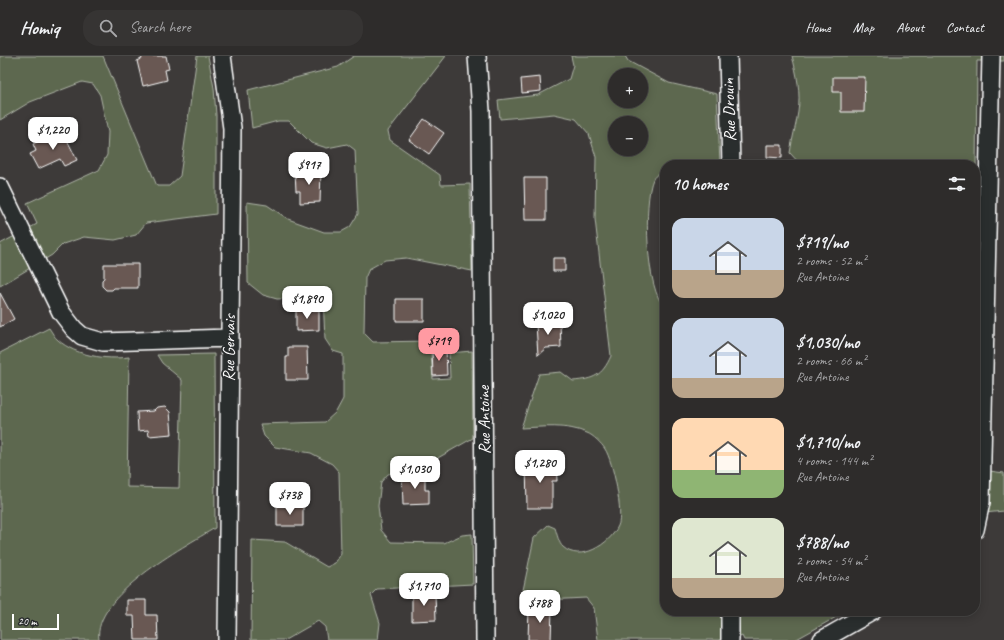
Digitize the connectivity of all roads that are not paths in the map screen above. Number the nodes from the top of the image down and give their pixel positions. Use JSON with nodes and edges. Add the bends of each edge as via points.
{"nodes":[{"id":1,"x":222,"y":56,"type":"edge"},
{"id":2,"x":477,"y":56,"type":"edge"},
{"id":3,"x":728,"y":56,"type":"edge"},
{"id":4,"x":991,"y":56,"type":"edge"},
{"id":5,"x":731,"y":160,"type":"edge"},
{"id":6,"x":0,"y":187,"type":"edge"},
{"id":7,"x":229,"y":338,"type":"junction"},
{"id":8,"x":980,"y":507,"type":"edge"},
{"id":9,"x":730,"y":616,"type":"edge"},
{"id":10,"x":864,"y":616,"type":"edge"},
{"id":11,"x":227,"y":640,"type":"edge"},
{"id":12,"x":485,"y":640,"type":"edge"},
{"id":13,"x":730,"y":640,"type":"edge"},
{"id":14,"x":822,"y":640,"type":"edge"}],
"edges":[{"from":1,"to":7,"type":"street","name":"Rue Gervais","via":[[232,128]]},
{"from":2,"to":12,"type":"street","name":"Rue Antoine","via":[[481,110]]},
{"from":3,"to":5,"type":"street","name":"Rue Drouin"},
{"from":4,"to":8,"type":"street"},
{"from":6,"to":7,"type":"street","via":[[61,312],[82,336],[103,342]]},
{"from":7,"to":11,"type":"street","name":"Rue Gervais"},
{"from":9,"to":13,"type":"street"},
{"from":10,"to":14,"type":"street"}]}
